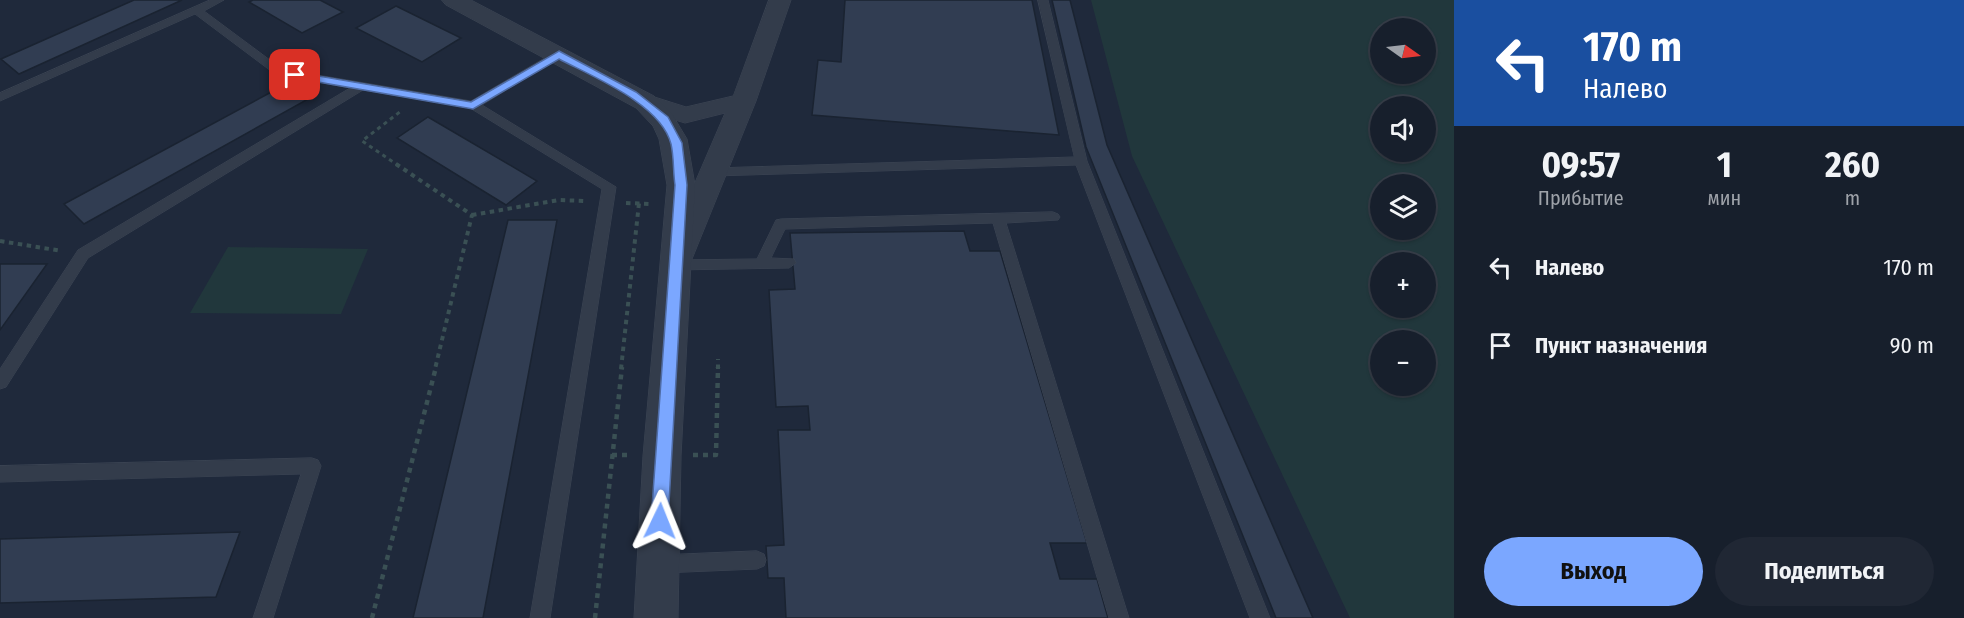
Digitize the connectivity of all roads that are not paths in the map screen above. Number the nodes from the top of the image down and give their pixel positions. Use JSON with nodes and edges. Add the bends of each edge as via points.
{"nodes":[{"id":1,"x":219,"y":0,"type":"edge"},
{"id":2,"x":454,"y":0,"type":"edge"},
{"id":3,"x":780,"y":0,"type":"edge"},
{"id":4,"x":1043,"y":0,"type":"edge"},
{"id":5,"x":196,"y":10,"type":"junction"},
{"id":6,"x":559,"y":54,"type":"junction"},
{"id":7,"x":359,"y":87,"type":"junction"},
{"id":8,"x":0,"y":97,"type":"edge"},
{"id":9,"x":743,"y":101,"type":"junction"},
{"id":10,"x":645,"y":102,"type":"junction"},
{"id":11,"x":473,"y":105,"type":"junction"},
{"id":12,"x":1081,"y":161,"type":"junction"},
{"id":13,"x":714,"y":172,"type":"junction"},
{"id":14,"x":1053,"y":217,"type":"dead end"},
{"id":15,"x":998,"y":218,"type":"junction"},
{"id":16,"x":789,"y":263,"type":"dead end"},
{"id":17,"x":761,"y":264,"type":"junction"},
{"id":18,"x":674,"y":266,"type":"junction"},
{"id":19,"x":0,"y":382,"type":"edge"},
{"id":20,"x":0,"y":474,"type":"edge"},
{"id":21,"x":757,"y":560,"type":"dead end"},
{"id":22,"x":658,"y":564,"type":"junction"},
{"id":23,"x":263,"y":618,"type":"edge"},
{"id":24,"x":540,"y":618,"type":"edge"},
{"id":25,"x":656,"y":618,"type":"edge"},
{"id":26,"x":1119,"y":618,"type":"edge"},
{"id":27,"x":1260,"y":618,"type":"edge"}],
"edges":[{"from":1,"to":5,"type":"lane"},
{"from":2,"to":6,"type":"street"},
{"from":3,"to":9,"type":"street"},
{"from":4,"to":12,"type":"lane"},
{"from":5,"to":7,"type":"lane","via":[[279,72]]},
{"from":5,"to":8,"type":"lane"},
{"from":6,"to":10,"type":"street"},
{"from":6,"to":11,"type":"lane"},
{"from":7,"to":11,"type":"lane"},
{"from":7,"to":19,"type":"lane","via":[[83,254]]},
{"from":9,"to":10,"type":"street","via":[[685,115]]},
{"from":9,"to":13,"type":"street"},
{"from":10,"to":18,"type":"street","via":[[664,120],[676,143],[680,164]]},
{"from":11,"to":24,"type":"lane","via":[[609,187]]},
{"from":12,"to":13,"type":"lane"},
{"from":12,"to":27,"type":"lane"},
{"from":13,"to":18,"type":"street"},
{"from":14,"to":15,"type":"lane"},
{"from":15,"to":17,"type":"lane","via":[[781,224]]},
{"from":15,"to":26,"type":"lane"},
{"from":16,"to":17,"type":"lane"},
{"from":17,"to":18,"type":"lane"},
{"from":18,"to":22,"type":"street"},
{"from":20,"to":23,"type":"lane","via":[[312,466]]},
{"from":21,"to":22,"type":"lane"},
{"from":22,"to":25,"type":"street"}]}
